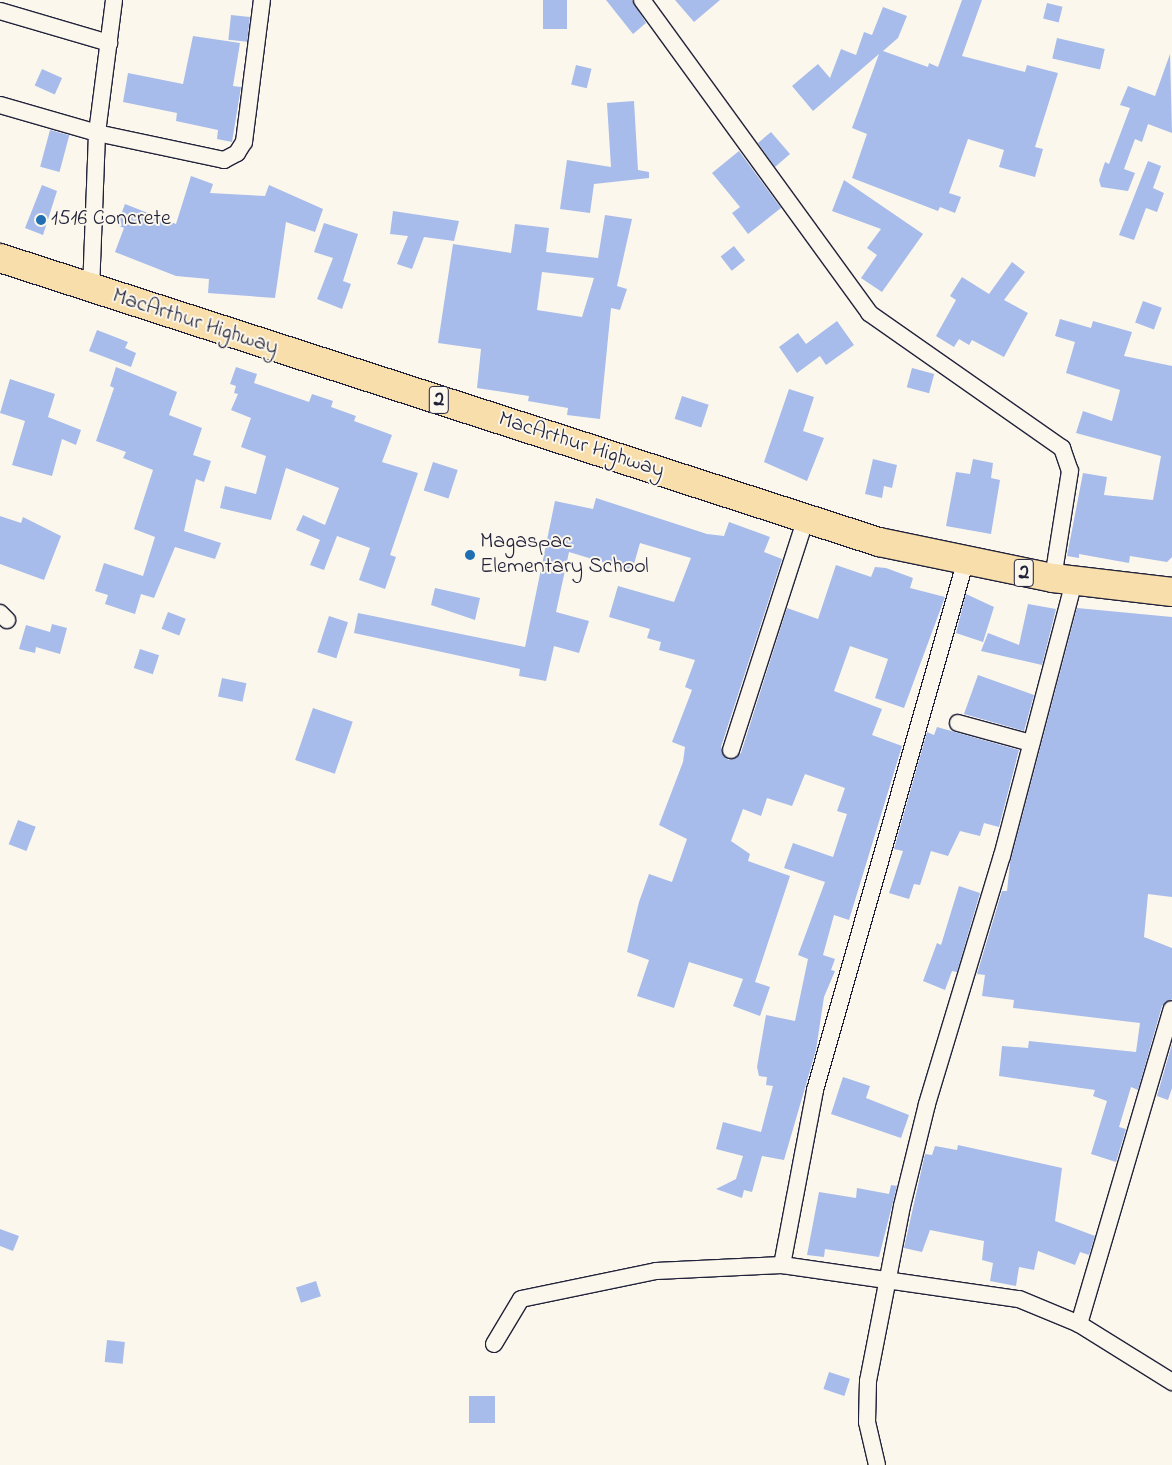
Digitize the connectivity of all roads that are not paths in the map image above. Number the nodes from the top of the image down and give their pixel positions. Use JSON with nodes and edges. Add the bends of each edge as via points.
{"nodes":[{"id":1,"x":114,"y":0,"type":"edge"},
{"id":2,"x":262,"y":0,"type":"edge"},
{"id":3,"x":642,"y":0,"type":"edge"},
{"id":4,"x":0,"y":11,"type":"edge"},
{"id":5,"x":109,"y":43,"type":"junction"},
{"id":6,"x":0,"y":105,"type":"edge"},
{"id":7,"x":97,"y":133,"type":"junction"},
{"id":8,"x":0,"y":258,"type":"edge"},
{"id":9,"x":91,"y":290,"type":"junction"},
{"id":10,"x":806,"y":518,"type":"junction"},
{"id":11,"x":965,"y":563,"type":"junction"},
{"id":12,"x":1063,"y":580,"type":"junction"},
{"id":13,"x":1172,"y":592,"type":"edge"},
{"id":14,"x":958,"y":723,"type":"dead end"},
{"id":15,"x":1031,"y":743,"type":"junction"},
{"id":16,"x":731,"y":750,"type":"dead end"},
{"id":17,"x":1172,"y":1009,"type":"edge"},
{"id":18,"x":782,"y":1265,"type":"junction"},
{"id":19,"x":887,"y":1282,"type":"junction"},
{"id":20,"x":1079,"y":1324,"type":"junction"},
{"id":21,"x":494,"y":1344,"type":"dead end"},
{"id":22,"x":1172,"y":1382,"type":"edge"},
{"id":23,"x":877,"y":1465,"type":"edge"}],
"edges":[{"from":1,"to":5,"type":"street"},
{"from":2,"to":7,"type":"street","via":[[244,142],[237,153],[224,160]]},
{"from":3,"to":12,"type":"street","via":[[869,312],[1062,448],[1070,471]]},
{"from":4,"to":5,"type":"street"},
{"from":5,"to":7,"type":"street"},
{"from":6,"to":7,"type":"street"},
{"from":7,"to":9,"type":"street"},
{"from":8,"to":9,"type":"highway","name":"MacArthur Highway","number":"2"},
{"from":9,"to":10,"type":"highway","name":"MacArthur Highway","number":"2"},
{"from":10,"to":11,"type":"highway","name":"MacArthur Highway","number":"2"},
{"from":10,"to":16,"type":"street"},
{"from":11,"to":12,"type":"highway","name":"MacArthur Highway","number":"2"},
{"from":11,"to":18,"type":"street","via":[[815,1090]]},
{"from":12,"to":13,"type":"highway","name":"MacArthur Highway","number":"2"},
{"from":12,"to":15,"type":"street"},
{"from":14,"to":15,"type":"street"},
{"from":15,"to":19,"type":"street","via":[[927,1104]]},
{"from":17,"to":20,"type":"street"},
{"from":18,"to":19,"type":"street","via":[[840,1270]]},
{"from":18,"to":21,"type":"street","via":[[656,1271],[520,1299]]},
{"from":19,"to":20,"type":"street","via":[[1019,1299]]},
{"from":19,"to":23,"type":"street","via":[[868,1381],[867,1422]]},
{"from":20,"to":22,"type":"street"}]}
